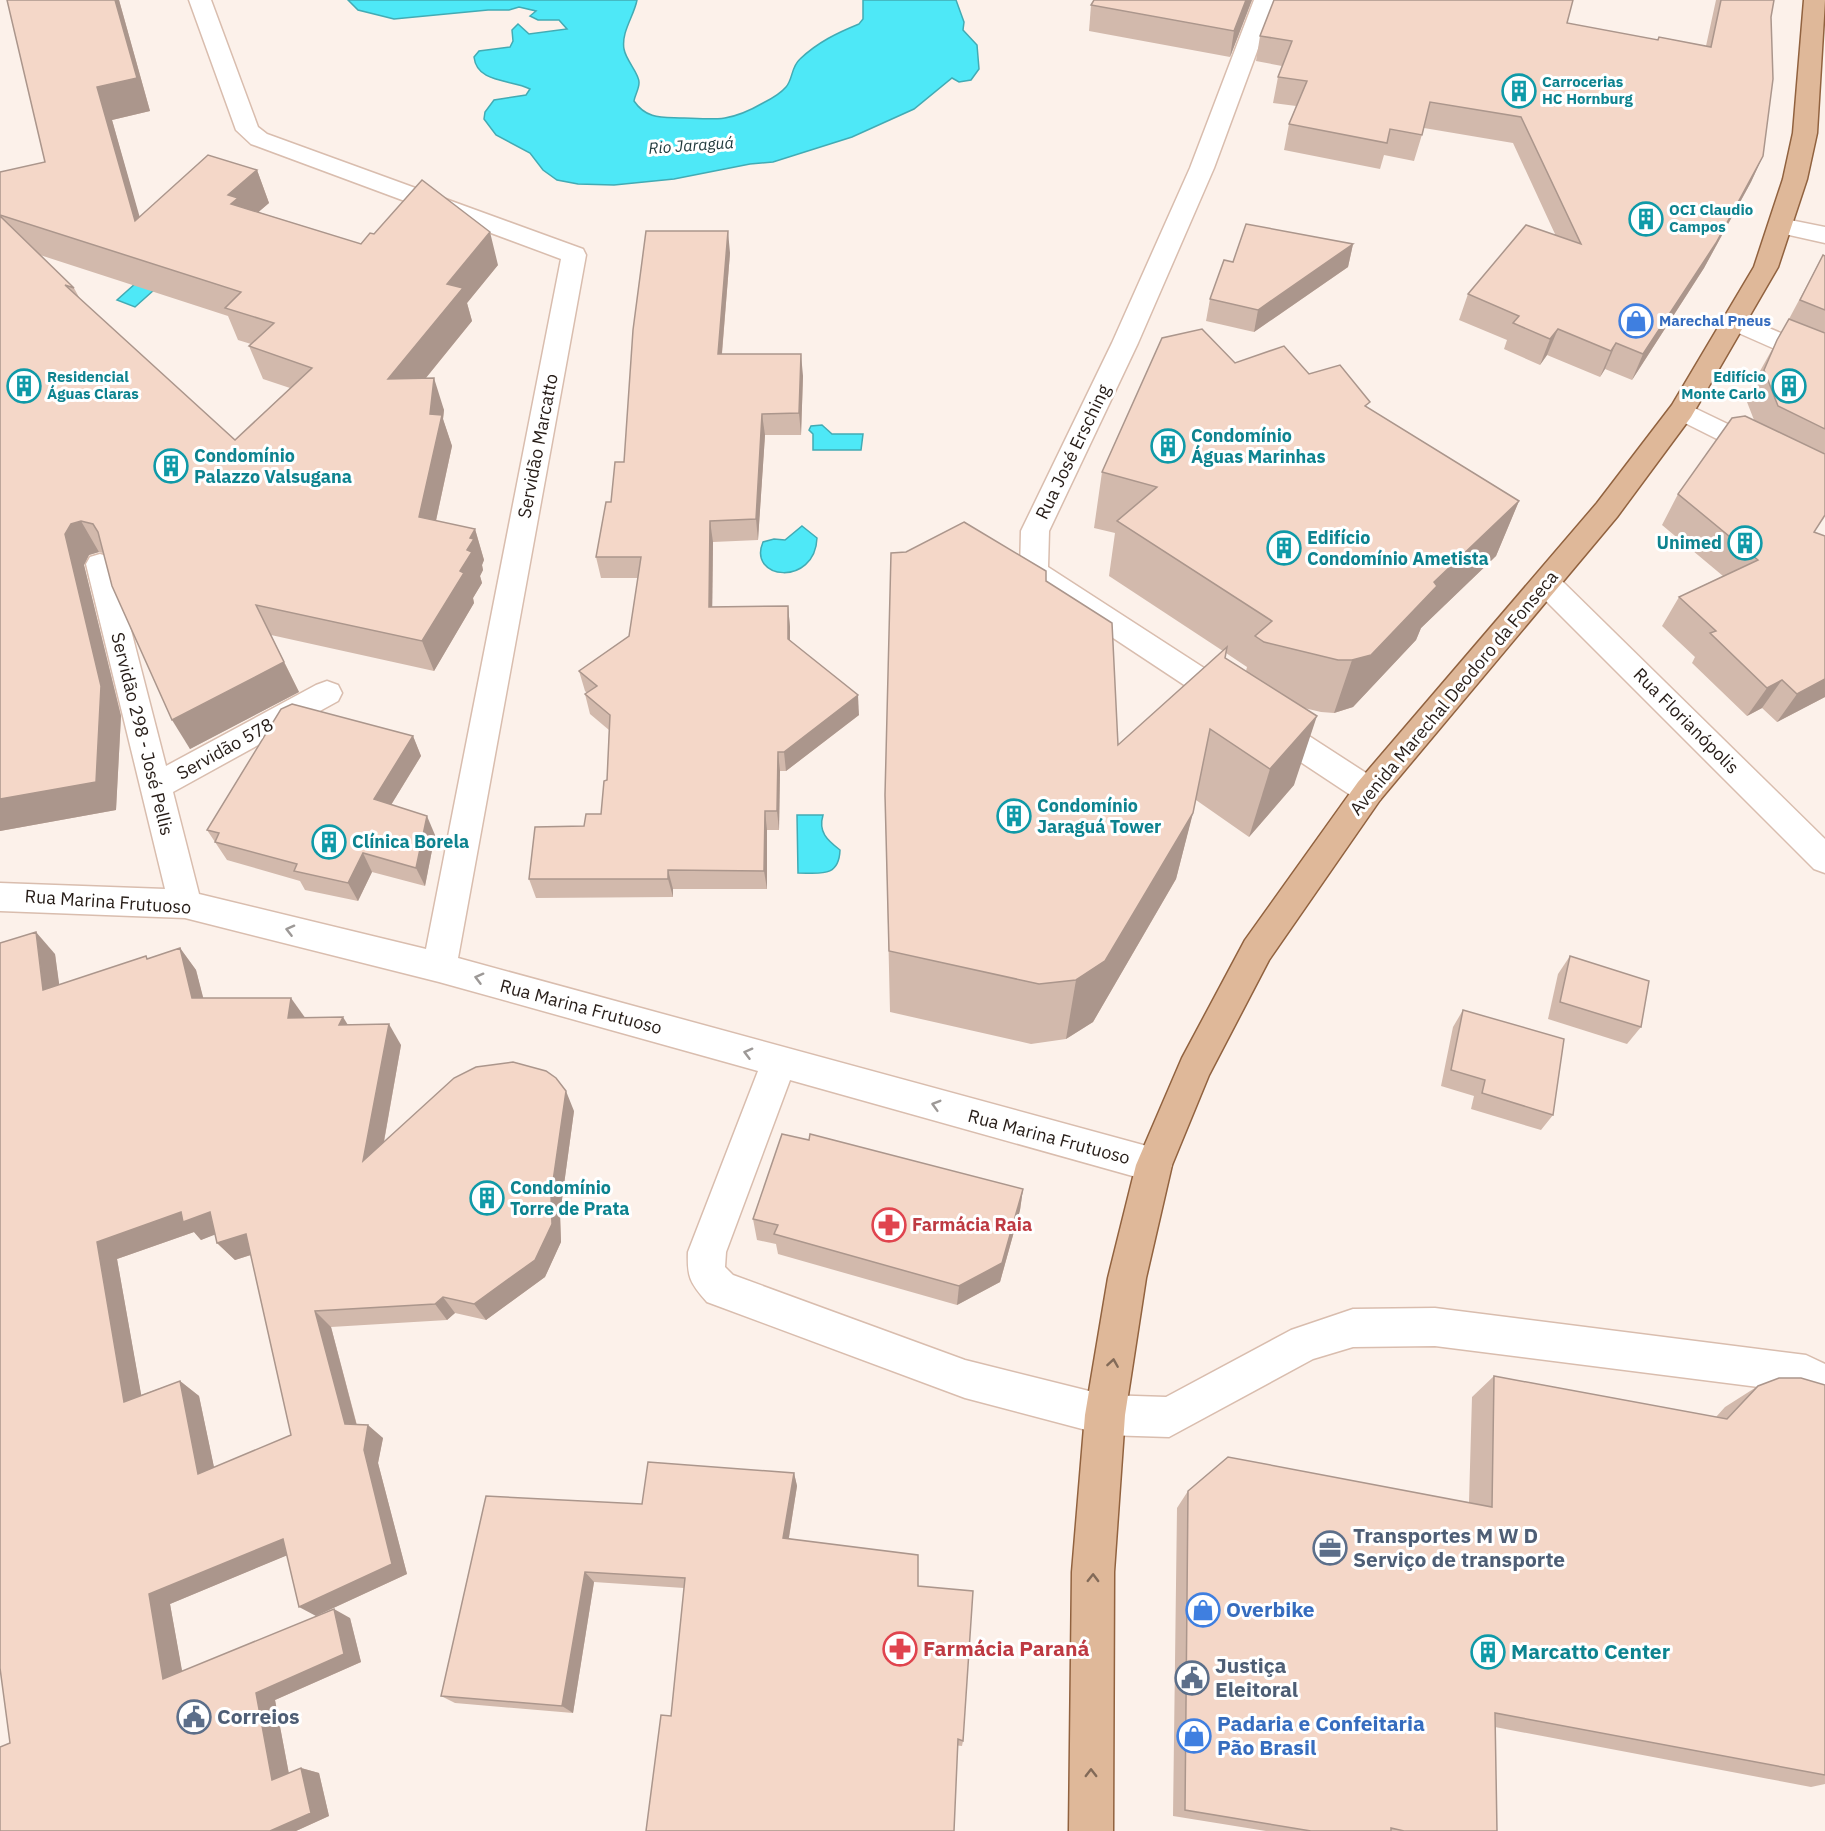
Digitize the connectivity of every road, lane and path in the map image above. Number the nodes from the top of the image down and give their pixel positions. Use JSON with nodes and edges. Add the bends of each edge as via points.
{"nodes":[{"id":1,"x":200,"y":0,"type":"edge"},
{"id":2,"x":1265,"y":0,"type":"edge"},
{"id":3,"x":1815,"y":0,"type":"edge"},
{"id":4,"x":1780,"y":226,"type":"junction"},
{"id":5,"x":1825,"y":235,"type":"edge"},
{"id":6,"x":1734,"y":321,"type":"junction"},
{"id":7,"x":1825,"y":362,"type":"edge"},
{"id":8,"x":1682,"y":411,"type":"junction"},
{"id":9,"x":1825,"y":483,"type":"edge"},
{"id":10,"x":100,"y":564,"type":"edge"},
{"id":11,"x":1546,"y":583,"type":"junction"},
{"id":12,"x":327,"y":693,"type":"dead end"},
{"id":13,"x":155,"y":787,"type":"junction"},
{"id":14,"x":1368,"y":791,"type":"junction"},
{"id":15,"x":1825,"y":860,"type":"edge"},
{"id":16,"x":0,"y":897,"type":"edge"},
{"id":17,"x":185,"y":904,"type":"junction"},
{"id":18,"x":439,"y":967,"type":"junction"},
{"id":19,"x":779,"y":1062,"type":"junction"},
{"id":20,"x":1154,"y":1165,"type":"junction"},
{"id":21,"x":1825,"y":1389,"type":"edge"},
{"id":22,"x":1105,"y":1415,"type":"junction"},
{"id":23,"x":1091,"y":1831,"type":"edge"}],
"edges":[{"from":1,"to":18,"type":"street","name":"Servidão Marcatto","via":[[248,130],[259,139],[574,255]]},
{"from":2,"to":14,"type":"street","name":"Rua José Ersching","via":[[1202,168],[1125,344],[1035,531],[1034,572]]},
{"from":3,"to":4,"type":"main road","name":"Avenida Marechal Deodoro da Fonseca","via":[[1804,133]]},
{"from":4,"to":5,"type":"street"},
{"from":4,"to":6,"type":"main road","name":"Avenida Marechal Deodoro da Fonseca","via":[[1766,267]]},
{"from":6,"to":7,"type":"street"},
{"from":6,"to":8,"type":"main road","name":"Avenida Marechal Deodoro da Fonseca"},
{"from":8,"to":9,"type":"street"},
{"from":8,"to":11,"type":"main road","name":"Avenida Marechal Deodoro da Fonseca"},
{"from":10,"to":13,"type":"street","name":"Servidão 298 - José Pellis"},
{"from":11,"to":14,"type":"main road","name":"Avenida Marechal Deodoro da Fonseca"},
{"from":11,"to":15,"type":"street","name":"Rua Florianópolis"},
{"from":12,"to":13,"type":"street","name":"Servidão 578"},
{"from":13,"to":17,"type":"street","name":"Servidão 298 - José Pellis"},
{"from":14,"to":20,"type":"main road","name":"Avenida Marechal Deodoro da Fonseca","via":[[1257,950],[1194,1069]]},
{"from":16,"to":17,"type":"street","name":"Rua Marina Frutuoso"},
{"from":18,"to":17,"type":"street","name":"Rua Marina Frutuoso","one_way":true},
{"from":19,"to":18,"type":"street","name":"Rua Marina Frutuoso","one_way":true},
{"from":20,"to":19,"type":"street","name":"Rua Marina Frutuoso","one_way":true},
{"from":19,"to":22,"type":"street","via":[[707,1252],[706,1273],[720,1289],[965,1379]]},
{"from":22,"to":20,"type":"main road","name":"Avenida Marechal Deodoro da Fonseca","one_way":true,"via":[[1127,1278]]},
{"from":21,"to":22,"type":"street","via":[[1806,1374],[1435,1327],[1353,1328],[1305,1343],[1169,1417]]},
{"from":23,"to":22,"type":"main road","name":"Avenida Marechal Deodoro da Fonseca","one_way":true,"via":[[1093,1572]]}]}
